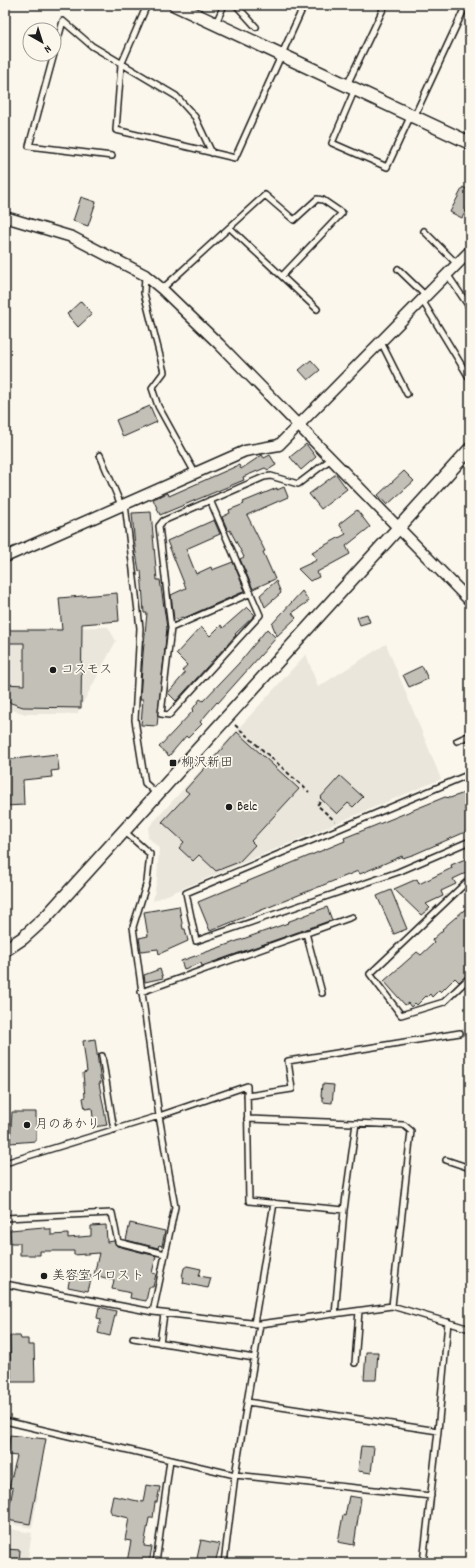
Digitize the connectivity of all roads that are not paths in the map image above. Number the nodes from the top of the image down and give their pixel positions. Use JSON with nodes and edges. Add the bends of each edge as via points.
{"nodes":[{"id":1,"x":147,"y":5,"type":"edge"},
{"id":2,"x":175,"y":5,"type":"edge"},
{"id":3,"x":224,"y":5,"type":"edge"},
{"id":4,"x":236,"y":5,"type":"edge"},
{"id":5,"x":304,"y":5,"type":"edge"},
{"id":6,"x":385,"y":5,"type":"edge"},
{"id":7,"x":466,"y":5,"type":"edge"},
{"id":8,"x":216,"y":24,"type":"junction"},
{"id":9,"x":62,"y":25,"type":"edge"},
{"id":10,"x":256,"y":27,"type":"dead end"},
{"id":11,"x":282,"y":55,"type":"junction"},
{"id":12,"x":52,"y":62,"type":"edge"},
{"id":13,"x":121,"y":65,"type":"junction"},
{"id":14,"x":351,"y":87,"type":"junction"},
{"id":15,"x":412,"y":116,"type":"junction"},
{"id":16,"x":470,"y":143,"type":"edge"},
{"id":17,"x":212,"y":153,"type":"junction"},
{"id":18,"x":112,"y":156,"type":"dead end"},
{"id":19,"x":5,"y":217,"type":"edge"},
{"id":20,"x":230,"y":228,"type":"junction"},
{"id":21,"x":424,"y":231,"type":"dead end"},
{"id":22,"x":470,"y":251,"type":"edge"},
{"id":23,"x":457,"y":264,"type":"junction"},
{"id":24,"x":398,"y":269,"type":"dead end"},
{"id":25,"x":447,"y":274,"type":"junction"},
{"id":26,"x":145,"y":275,"type":"junction"},
{"id":27,"x":282,"y":276,"type":"junction"},
{"id":28,"x":162,"y":289,"type":"junction"},
{"id":29,"x":424,"y":298,"type":"junction"},
{"id":30,"x":470,"y":308,"type":"edge"},
{"id":31,"x":317,"y":309,"type":"dead end"},
{"id":32,"x":381,"y":342,"type":"junction"},
{"id":33,"x":470,"y":379,"type":"edge"},
{"id":34,"x":407,"y":394,"type":"dead end"},
{"id":35,"x":299,"y":426,"type":"junction"},
{"id":36,"x":470,"y":449,"type":"edge"},
{"id":37,"x":100,"y":456,"type":"dead end"},
{"id":38,"x":331,"y":459,"type":"junction"},
{"id":39,"x":195,"y":473,"type":"junction"},
{"id":40,"x":210,"y":500,"type":"junction"},
{"id":41,"x":123,"y":504,"type":"junction"},
{"id":42,"x":398,"y":528,"type":"junction"},
{"id":43,"x":5,"y":557,"type":"edge"},
{"id":44,"x":251,"y":593,"type":"junction"},
{"id":45,"x":470,"y":601,"type":"edge"},
{"id":46,"x":171,"y":628,"type":"junction"},
{"id":47,"x":470,"y":735,"type":"edge"},
{"id":48,"x":457,"y":740,"type":"dead end"},
{"id":49,"x":468,"y":775,"type":"edge"},
{"id":50,"x":470,"y":787,"type":"edge"},
{"id":51,"x":157,"y":794,"type":"junction"},
{"id":52,"x":123,"y":830,"type":"junction"},
{"id":53,"x":470,"y":841,"type":"edge"},
{"id":54,"x":470,"y":879,"type":"edge"},
{"id":55,"x":352,"y":917,"type":"dead end"},
{"id":56,"x":306,"y":933,"type":"junction"},
{"id":57,"x":5,"y":950,"type":"edge"},
{"id":58,"x":470,"y":977,"type":"edge"},
{"id":59,"x":141,"y":992,"type":"junction"},
{"id":60,"x":322,"y":993,"type":"dead end"},
{"id":61,"x":460,"y":1033,"type":"dead end"},
{"id":62,"x":102,"y":1056,"type":"dead end"},
{"id":63,"x":247,"y":1096,"type":"junction"},
{"id":64,"x":159,"y":1116,"type":"junction"},
{"id":65,"x":247,"y":1119,"type":"junction"},
{"id":66,"x":356,"y":1123,"type":"junction"},
{"id":67,"x":114,"y":1130,"type":"junction"},
{"id":68,"x":446,"y":1160,"type":"dead end"},
{"id":69,"x":5,"y":1163,"type":"edge"},
{"id":70,"x":470,"y":1168,"type":"edge"},
{"id":71,"x":274,"y":1203,"type":"junction"},
{"id":72,"x":344,"y":1210,"type":"junction"},
{"id":73,"x":5,"y":1218,"type":"edge"},
{"id":74,"x":165,"y":1254,"type":"junction"},
{"id":75,"x":5,"y":1284,"type":"edge"},
{"id":76,"x":392,"y":1306,"type":"junction"},
{"id":77,"x":153,"y":1312,"type":"junction"},
{"id":78,"x":359,"y":1312,"type":"junction"},
{"id":79,"x":164,"y":1314,"type":"junction"},
{"id":80,"x":335,"y":1315,"type":"junction"},
{"id":81,"x":448,"y":1322,"type":"junction"},
{"id":82,"x":257,"y":1324,"type":"junction"},
{"id":83,"x":470,"y":1329,"type":"edge"},
{"id":84,"x":133,"y":1338,"type":"dead end"},
{"id":85,"x":160,"y":1342,"type":"junction"},
{"id":86,"x":254,"y":1358,"type":"junction"},
{"id":87,"x":355,"y":1363,"type":"dead end"},
{"id":88,"x":247,"y":1402,"type":"junction"},
{"id":89,"x":5,"y":1421,"type":"edge"},
{"id":90,"x":438,"y":1431,"type":"junction"},
{"id":91,"x":170,"y":1460,"type":"junction"},
{"id":92,"x":235,"y":1475,"type":"junction"},
{"id":93,"x":431,"y":1496,"type":"junction"},
{"id":94,"x":156,"y":1563,"type":"edge"},
{"id":95,"x":224,"y":1563,"type":"edge"},
{"id":96,"x":423,"y":1563,"type":"edge"}],
"edges":[{"from":1,"to":13,"type":"lane"},
{"from":2,"to":8,"type":"street"},
{"from":3,"to":8,"type":"lane"},
{"from":4,"to":10,"type":"lane"},
{"from":5,"to":11,"type":"lane"},
{"from":6,"to":14,"type":"lane"},
{"from":7,"to":15,"type":"lane"},
{"from":8,"to":11,"type":"street"},
{"from":9,"to":13,"type":"lane","via":[[63,21],[92,46]]},
{"from":11,"to":14,"type":"street"},
{"from":11,"to":17,"type":"lane","via":[[235,158]]},
{"from":12,"to":18,"type":"lane","via":[[29,146]]},
{"from":13,"to":17,"type":"lane","via":[[165,89],[181,101],[195,117]]},
{"from":13,"to":17,"type":"lane","via":[[116,130]]},
{"from":14,"to":15,"type":"street"},
{"from":14,"to":15,"type":"lane","via":[[332,143],[387,167]]},
{"from":15,"to":16,"type":"street"},
{"from":19,"to":26,"type":"street","via":[[72,238]]},
{"from":20,"to":27,"type":"lane"},
{"from":20,"to":27,"type":"lane","via":[[265,194],[294,220],[317,199],[323,200],[342,213]]},
{"from":20,"to":28,"type":"lane"},
{"from":21,"to":23,"type":"lane"},
{"from":22,"to":23,"type":"street"},
{"from":23,"to":25,"type":"street"},
{"from":24,"to":29,"type":"lane"},
{"from":25,"to":29,"type":"street"},
{"from":25,"to":30,"type":"lane"},
{"from":26,"to":28,"type":"street"},
{"from":26,"to":39,"type":"lane","via":[[144,293],[164,372],[152,388],[158,406]]},
{"from":27,"to":31,"type":"lane"},
{"from":28,"to":35,"type":"street"},
{"from":29,"to":32,"type":"street"},
{"from":29,"to":33,"type":"lane"},
{"from":32,"to":34,"type":"lane"},
{"from":32,"to":35,"type":"street"},
{"from":35,"to":38,"type":"street"},
{"from":35,"to":39,"type":"street","via":[[279,445],[245,451]]},
{"from":36,"to":42,"type":"street"},
{"from":37,"to":41,"type":"lane"},
{"from":38,"to":40,"type":"lane","via":[[298,484],[271,476],[264,477]]},
{"from":38,"to":42,"type":"street"},
{"from":39,"to":41,"type":"street"},
{"from":40,"to":44,"type":"lane"},
{"from":40,"to":46,"type":"lane","via":[[163,521],[159,526]]},
{"from":41,"to":43,"type":"street"},
{"from":41,"to":51,"type":"lane","via":[[140,628],[135,720],[145,783]]},
{"from":42,"to":45,"type":"street"},
{"from":42,"to":51,"type":"street"},
{"from":44,"to":46,"type":"lane"},
{"from":44,"to":46,"type":"lane","via":[[260,615],[168,715],[161,714]]},
{"from":47,"to":48,"type":"lane"},
{"from":49,"to":50,"type":"lane"},
{"from":49,"to":53,"type":"lane","via":[[186,893],[196,941],[398,872]]},
{"from":51,"to":52,"type":"street"},
{"from":52,"to":57,"type":"street","via":[[46,917]]},
{"from":52,"to":59,"type":"lane","via":[[150,854],[147,882],[133,927]]},
{"from":54,"to":58,"type":"lane","via":[[370,974],[401,1015],[444,1002]]},
{"from":55,"to":56,"type":"lane"},
{"from":56,"to":59,"type":"lane"},
{"from":56,"to":60,"type":"lane"},
{"from":59,"to":64,"type":"lane"},
{"from":61,"to":63,"type":"lane","via":[[288,1061],[292,1089]]},
{"from":62,"to":67,"type":"lane"},
{"from":63,"to":64,"type":"lane","via":[[247,1086]]},
{"from":63,"to":65,"type":"lane"},
{"from":64,"to":67,"type":"lane"},
{"from":64,"to":74,"type":"lane","via":[[175,1207]]},
{"from":65,"to":66,"type":"lane"},
{"from":65,"to":71,"type":"lane","via":[[249,1201]]},
{"from":66,"to":72,"type":"lane"},
{"from":66,"to":76,"type":"lane","via":[[404,1126],[411,1131]]},
{"from":67,"to":69,"type":"lane"},
{"from":68,"to":70,"type":"lane"},
{"from":71,"to":72,"type":"lane"},
{"from":71,"to":82,"type":"lane"},
{"from":72,"to":80,"type":"lane"},
{"from":73,"to":74,"type":"lane","via":[[112,1213],[118,1242]]},
{"from":74,"to":77,"type":"lane"},
{"from":75,"to":77,"type":"lane"},
{"from":76,"to":78,"type":"lane"},
{"from":76,"to":81,"type":"lane"},
{"from":77,"to":79,"type":"lane"},
{"from":78,"to":80,"type":"lane"},
{"from":78,"to":87,"type":"lane"},
{"from":79,"to":82,"type":"lane"},
{"from":79,"to":85,"type":"lane"},
{"from":80,"to":82,"type":"lane"},
{"from":81,"to":83,"type":"lane"},
{"from":81,"to":90,"type":"lane"},
{"from":82,"to":86,"type":"lane"},
{"from":84,"to":85,"type":"lane"},
{"from":85,"to":86,"type":"lane"},
{"from":86,"to":88,"type":"lane"},
{"from":88,"to":90,"type":"lane"},
{"from":88,"to":92,"type":"lane"},
{"from":89,"to":91,"type":"lane"},
{"from":90,"to":93,"type":"lane"},
{"from":91,"to":92,"type":"lane"},
{"from":91,"to":94,"type":"lane"},
{"from":92,"to":93,"type":"lane"},
{"from":92,"to":95,"type":"lane"},
{"from":93,"to":96,"type":"lane"}]}
